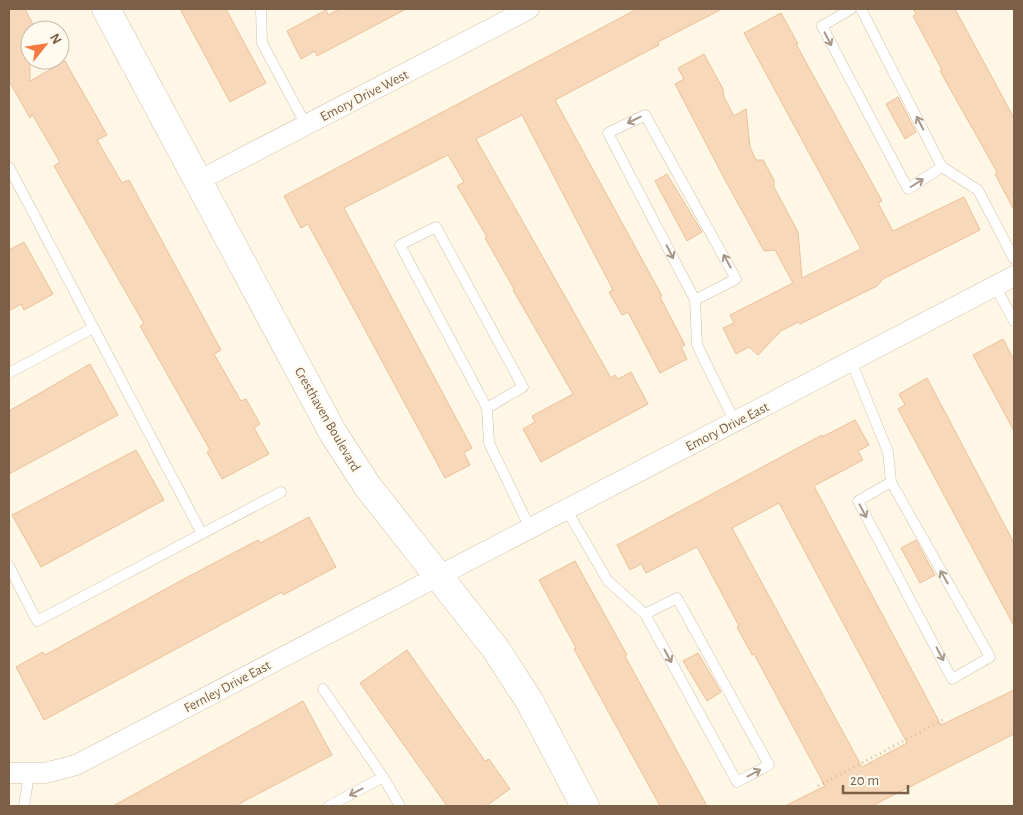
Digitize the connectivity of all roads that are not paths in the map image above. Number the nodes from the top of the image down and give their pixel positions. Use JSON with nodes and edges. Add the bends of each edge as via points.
{"nodes":[{"id":1,"x":106,"y":9,"type":"edge"},
{"id":2,"x":261,"y":9,"type":"edge"},
{"id":3,"x":529,"y":9,"type":"edge"},
{"id":4,"x":851,"y":9,"type":"edge"},
{"id":5,"x":861,"y":9,"type":"edge"},
{"id":6,"x":306,"y":125,"type":"junction"},
{"id":7,"x":9,"y":167,"type":"edge"},
{"id":8,"x":942,"y":167,"type":"junction"},
{"id":9,"x":198,"y":181,"type":"junction"},
{"id":10,"x":1014,"y":259,"type":"edge"},
{"id":11,"x":1014,"y":276,"type":"edge"},
{"id":12,"x":995,"y":286,"type":"junction"},
{"id":13,"x":695,"y":300,"type":"junction"},
{"id":14,"x":1014,"y":321,"type":"edge"},
{"id":15,"x":93,"y":328,"type":"junction"},
{"id":16,"x":851,"y":361,"type":"junction"},
{"id":17,"x":9,"y":373,"type":"edge"},
{"id":18,"x":487,"y":408,"type":"junction"},
{"id":19,"x":735,"y":422,"type":"junction"},
{"id":20,"x":891,"y":482,"type":"junction"},
{"id":21,"x":280,"y":492,"type":"dead end"},
{"id":22,"x":566,"y":509,"type":"junction"},
{"id":23,"x":530,"y":528,"type":"junction"},
{"id":24,"x":202,"y":534,"type":"junction"},
{"id":25,"x":9,"y":566,"type":"edge"},
{"id":26,"x":439,"y":576,"type":"junction"},
{"id":27,"x":645,"y":614,"type":"junction"},
{"id":28,"x":323,"y":689,"type":"dead end"},
{"id":29,"x":9,"y":773,"type":"edge"},
{"id":30,"x":29,"y":774,"type":"junction"},
{"id":31,"x":383,"y":777,"type":"junction"},
{"id":32,"x":24,"y":806,"type":"edge"},
{"id":33,"x":329,"y":806,"type":"edge"},
{"id":34,"x":400,"y":806,"type":"edge"},
{"id":35,"x":585,"y":806,"type":"edge"}],
"edges":[{"from":1,"to":9,"type":"street","name":"Cresthaven Boulevard"},
{"from":2,"to":6,"type":"lane","via":[[262,43]]},
{"from":3,"to":6,"type":"street","name":"Emory Drive West"},
{"from":4,"to":8,"type":"lane","one_way":true,"via":[[822,26],[908,188]]},
{"from":8,"to":5,"type":"lane","one_way":true},
{"from":6,"to":9,"type":"street","name":"Emory Drive West"},
{"from":7,"to":15,"type":"lane"},
{"from":8,"to":10,"type":"lane","via":[[978,190]]},
{"from":9,"to":26,"type":"street","name":"Cresthaven Boulevard","via":[[333,432],[368,487]]},
{"from":11,"to":12,"type":"street","name":"Emory Drive East"},
{"from":12,"to":14,"type":"lane"},
{"from":12,"to":16,"type":"street","name":"Emory Drive East"},
{"from":13,"to":13,"type":"lane","one_way":true,"via":[[736,279],[645,115],[608,133]]},
{"from":13,"to":19,"type":"lane","via":[[698,345]]},
{"from":15,"to":17,"type":"lane"},
{"from":15,"to":24,"type":"lane"},
{"from":16,"to":19,"type":"street","name":"Emory Drive East"},
{"from":16,"to":20,"type":"lane","via":[[888,452]]},
{"from":18,"to":18,"type":"lane","via":[[524,388],[436,227],[400,246]]},
{"from":18,"to":23,"type":"lane","via":[[489,443]]},
{"from":19,"to":22,"type":"street","name":"Emory Drive East"},
{"from":20,"to":20,"type":"lane","one_way":true,"via":[[858,501],[952,679],[990,656]]},
{"from":21,"to":24,"type":"lane"},
{"from":22,"to":23,"type":"street","name":"Emory Drive East"},
{"from":22,"to":27,"type":"lane","via":[[608,581]]},
{"from":23,"to":26,"type":"street","name":"Emory Drive East"},
{"from":24,"to":25,"type":"lane","via":[[37,621]]},
{"from":26,"to":30,"type":"street","name":"Fernley Drive East","via":[[76,765]]},
{"from":26,"to":35,"type":"street","name":"Cresthaven Boulevard","via":[[495,648],[530,702]]},
{"from":27,"to":27,"type":"lane","one_way":true,"via":[[736,782],[769,765],[677,598]]},
{"from":28,"to":31,"type":"lane"},
{"from":29,"to":30,"type":"street","name":"Fernley Drive East"},
{"from":30,"to":32,"type":"lane"},
{"from":31,"to":33,"type":"lane","one_way":true},
{"from":31,"to":34,"type":"lane"}]}
